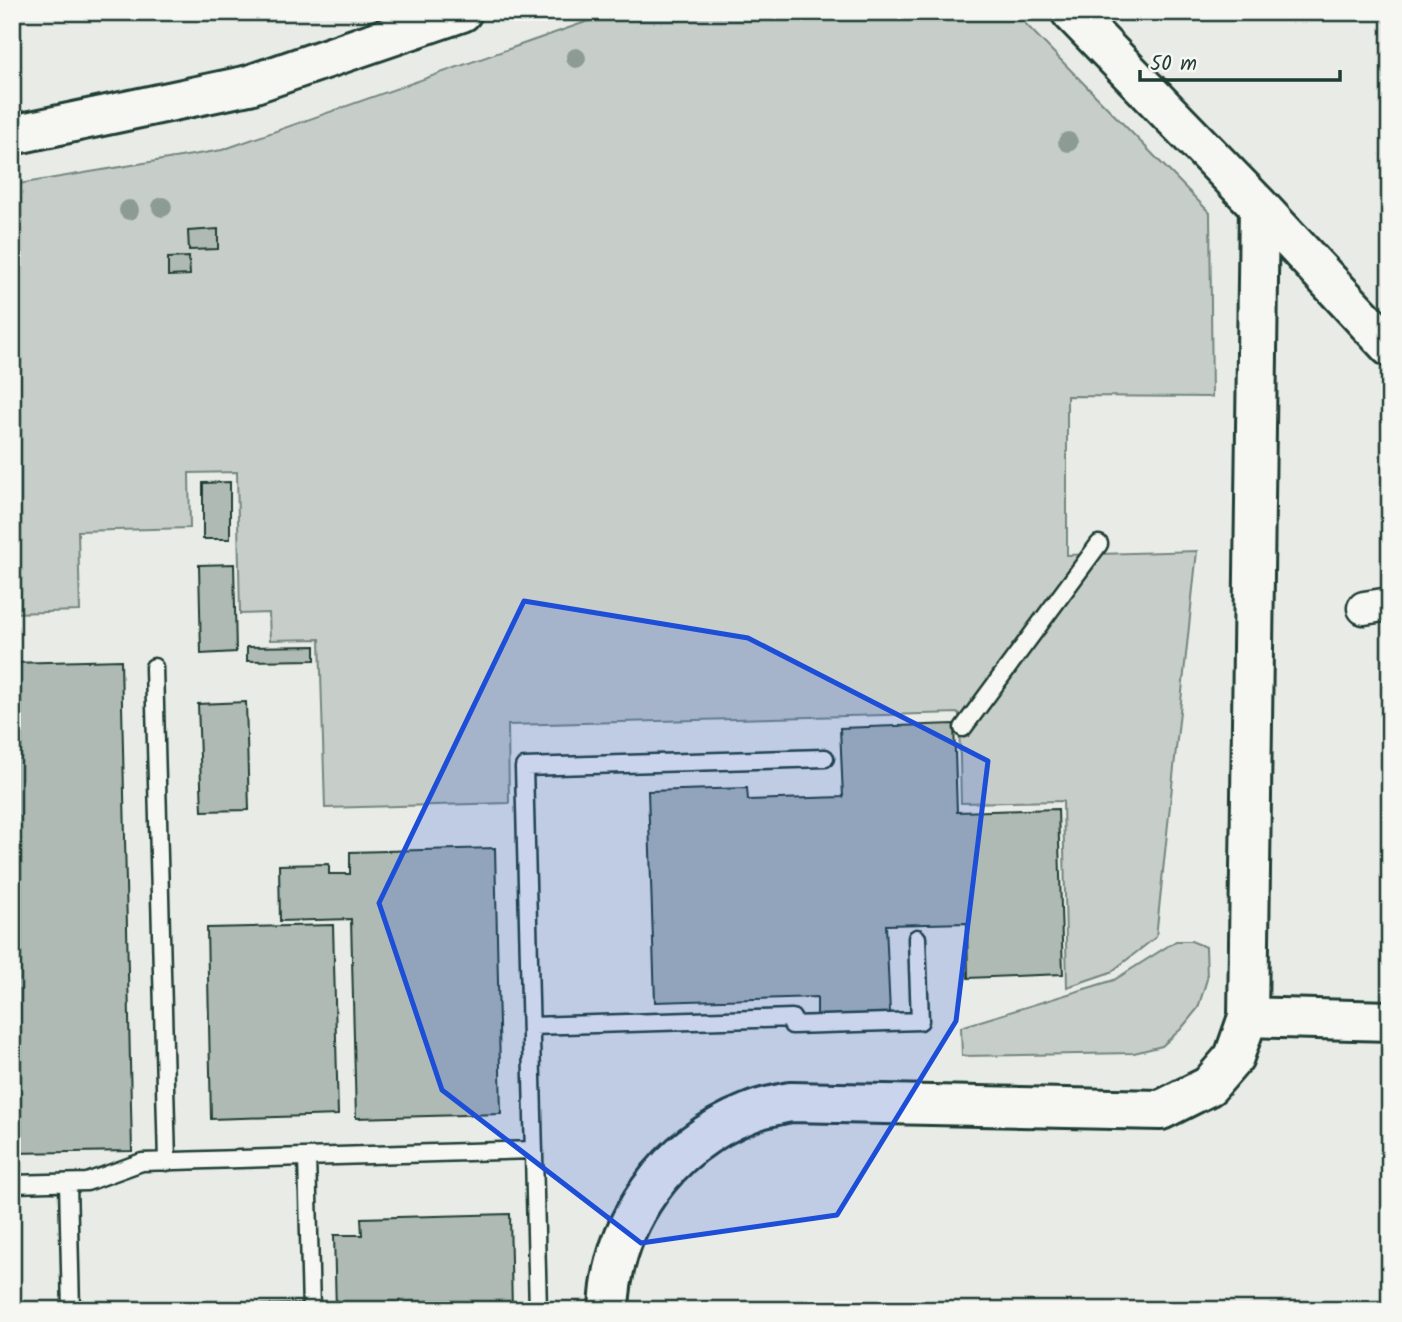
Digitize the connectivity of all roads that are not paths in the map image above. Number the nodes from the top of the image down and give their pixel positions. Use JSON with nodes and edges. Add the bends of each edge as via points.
{"nodes":[{"id":1,"x":462,"y":12,"type":"edge"},
{"id":2,"x":1078,"y":15,"type":"edge"},
{"id":3,"x":12,"y":135,"type":"edge"},
{"id":4,"x":1259,"y":206,"type":"junction"},
{"id":5,"x":1390,"y":347,"type":"edge"},
{"id":6,"x":1099,"y":544,"type":"dead end"},
{"id":7,"x":154,"y":667,"type":"dead end"},
{"id":8,"x":963,"y":728,"type":"dead end"},
{"id":9,"x":825,"y":758,"type":"dead end"},
{"id":10,"x":917,"y":938,"type":"dead end"},
{"id":11,"x":1248,"y":1017,"type":"junction"},
{"id":12,"x":1390,"y":1021,"type":"edge"},
{"id":13,"x":531,"y":1026,"type":"junction"},
{"id":14,"x":534,"y":1150,"type":"junction"},
{"id":15,"x":307,"y":1157,"type":"junction"},
{"id":16,"x":167,"y":1161,"type":"junction"},
{"id":17,"x":68,"y":1183,"type":"junction"},
{"id":18,"x":12,"y":1184,"type":"edge"},
{"id":19,"x":71,"y":1310,"type":"edge"},
{"id":20,"x":311,"y":1310,"type":"edge"},
{"id":21,"x":538,"y":1310,"type":"edge"},
{"id":22,"x":609,"y":1310,"type":"edge"}],
"edges":[{"from":1,"to":3,"type":"street","via":[[249,85]]},
{"from":2,"to":4,"type":"street"},
{"from":4,"to":5,"type":"street"},
{"from":4,"to":11,"type":"street"},
{"from":6,"to":8,"type":"lane"},
{"from":7,"to":16,"type":"lane"},
{"from":9,"to":13,"type":"lane","via":[[524,766]]},
{"from":10,"to":13,"type":"lane","via":[[920,1021],[792,1025],[792,1018]]},
{"from":11,"to":12,"type":"street"},
{"from":11,"to":22,"type":"street","via":[[1234,1057],[1209,1086],[1161,1110],[790,1102],[750,1112],[712,1130],[679,1155],[651,1186],[629,1222],[615,1261]]},
{"from":13,"to":14,"type":"lane"},
{"from":14,"to":15,"type":"lane"},
{"from":14,"to":21,"type":"lane"},
{"from":15,"to":16,"type":"lane"},
{"from":15,"to":20,"type":"lane"},
{"from":16,"to":17,"type":"lane","via":[[142,1162],[87,1182]]},
{"from":17,"to":18,"type":"lane"},
{"from":17,"to":19,"type":"lane"}]}
